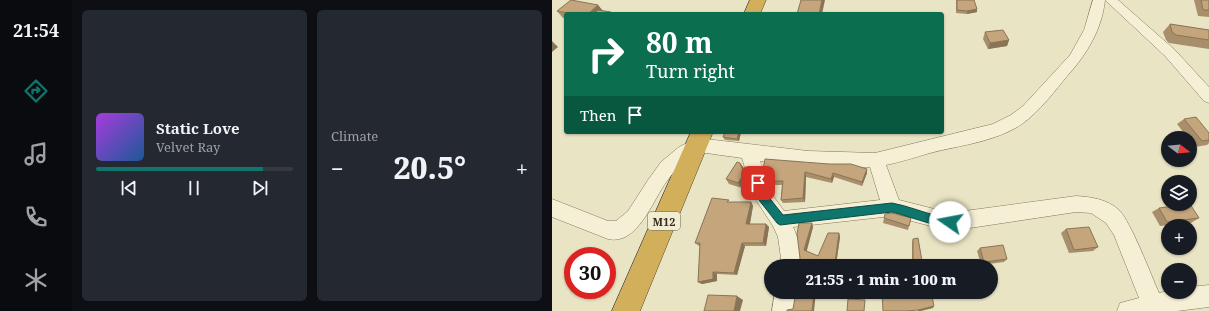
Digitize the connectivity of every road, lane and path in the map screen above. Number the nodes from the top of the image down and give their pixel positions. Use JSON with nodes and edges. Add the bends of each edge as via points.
{"nodes":[{"id":1,"x":758,"y":0,"type":"edge"},
{"id":2,"x":1099,"y":0,"type":"edge"},
{"id":3,"x":1111,"y":0,"type":"edge"},
{"id":4,"x":753,"y":12,"type":"edge"},
{"id":5,"x":1209,"y":97,"type":"edge"},
{"id":6,"x":700,"y":138,"type":"edge"},
{"id":7,"x":749,"y":152,"type":"junction"},
{"id":8,"x":876,"y":160,"type":"junction"},
{"id":9,"x":892,"y":207,"type":"junction"},
{"id":10,"x":552,"y":208,"type":"edge"},
{"id":11,"x":780,"y":220,"type":"junction"},
{"id":12,"x":791,"y":259,"type":"edge"},
{"id":13,"x":1209,"y":296,"type":"edge"},
{"id":14,"x":785,"y":299,"type":"edge"},
{"id":15,"x":1153,"y":306,"type":"junction"},
{"id":16,"x":626,"y":311,"type":"edge"},
{"id":17,"x":783,"y":311,"type":"edge"},
{"id":18,"x":1128,"y":311,"type":"edge"}],
"edges":[{"from":1,"to":4,"type":"highway"},
{"from":2,"to":8,"type":"street","via":[[1099,7],[1089,32],[1076,57],[1017,119],[984,134]]},
{"from":3,"to":5,"type":"street","via":[[1170,53]]},
{"from":6,"to":7,"type":"street"},
{"from":6,"to":10,"type":"street","via":[[668,165],[659,175],[635,217],[617,230],[612,232]]},
{"from":6,"to":16,"type":"highway","number":"M12"},
{"from":7,"to":8,"type":"street"},
{"from":7,"to":11,"type":"street","via":[[763,197]]},
{"from":8,"to":9,"type":"street"},
{"from":9,"to":11,"type":"street"},
{"from":9,"to":15,"type":"street","via":[[950,222],[1076,204],[1102,209],[1113,217],[1121,230]]},
{"from":11,"to":12,"type":"street","via":[[788,237]]},
{"from":13,"to":15,"type":"street"},
{"from":14,"to":17,"type":"street"},
{"from":15,"to":18,"type":"street"}]}
